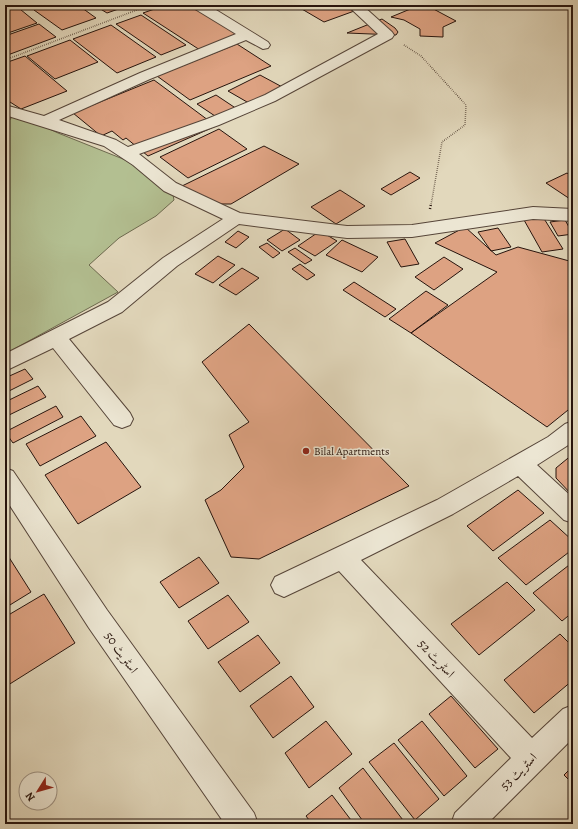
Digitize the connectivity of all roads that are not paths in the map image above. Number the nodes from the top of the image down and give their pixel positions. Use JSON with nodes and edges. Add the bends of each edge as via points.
{"nodes":[{"id":1,"x":201,"y":5,"type":"edge"},
{"id":2,"x":354,"y":5,"type":"edge"},
{"id":3,"x":247,"y":35,"type":"junction"},
{"id":4,"x":263,"y":45,"type":"dead end"},
{"id":5,"x":10,"y":111,"type":"edge"},
{"id":6,"x":45,"y":121,"type":"junction"},
{"id":7,"x":127,"y":153,"type":"junction"},
{"id":8,"x":573,"y":215,"type":"edge"},
{"id":9,"x":236,"y":218,"type":"junction"},
{"id":10,"x":56,"y":337,"type":"junction"},
{"id":11,"x":5,"y":363,"type":"edge"},
{"id":12,"x":122,"y":419,"type":"dead end"},
{"id":13,"x":573,"y":430,"type":"edge"},
{"id":14,"x":521,"y":464,"type":"junction"},
{"id":15,"x":5,"y":478,"type":"edge"},
{"id":16,"x":573,"y":513,"type":"edge"},
{"id":17,"x":342,"y":557,"type":"junction"},
{"id":18,"x":284,"y":586,"type":"dead end"},
{"id":19,"x":573,"y":719,"type":"edge"},
{"id":20,"x":531,"y":758,"type":"junction"},
{"id":21,"x":243,"y":824,"type":"edge"},
{"id":22,"x":466,"y":824,"type":"edge"}],
"edges":[{"from":1,"to":3,"type":"street"},
{"from":2,"to":7,"type":"street","via":[[386,35],[270,98]]},
{"from":3,"to":4,"type":"street"},
{"from":3,"to":6,"type":"street","via":[[145,76]]},
{"from":5,"to":6,"type":"street"},
{"from":6,"to":7,"type":"street","via":[[110,143]]},
{"from":7,"to":9,"type":"street","via":[[170,187]]},
{"from":8,"to":9,"type":"street","via":[[534,213],[427,229],[347,232]]},
{"from":9,"to":10,"type":"street","via":[[170,262],[115,307]]},
{"from":10,"to":11,"type":"street"},
{"from":10,"to":12,"type":"street"},
{"from":13,"to":14,"type":"street","via":[[556,444]]},
{"from":14,"to":16,"type":"street"},
{"from":14,"to":17,"type":"street","via":[[445,507]]},
{"from":15,"to":21,"type":"street","name":"اسٹریٹ 50","via":[[98,619]]},
{"from":17,"to":18,"type":"street"},
{"from":17,"to":20,"type":"street","name":"اسٹریٹ 52"},
{"from":19,"to":20,"type":"street","name":"اسٹریٹ 53"},
{"from":20,"to":22,"type":"street","name":"اسٹریٹ 53"}]}
